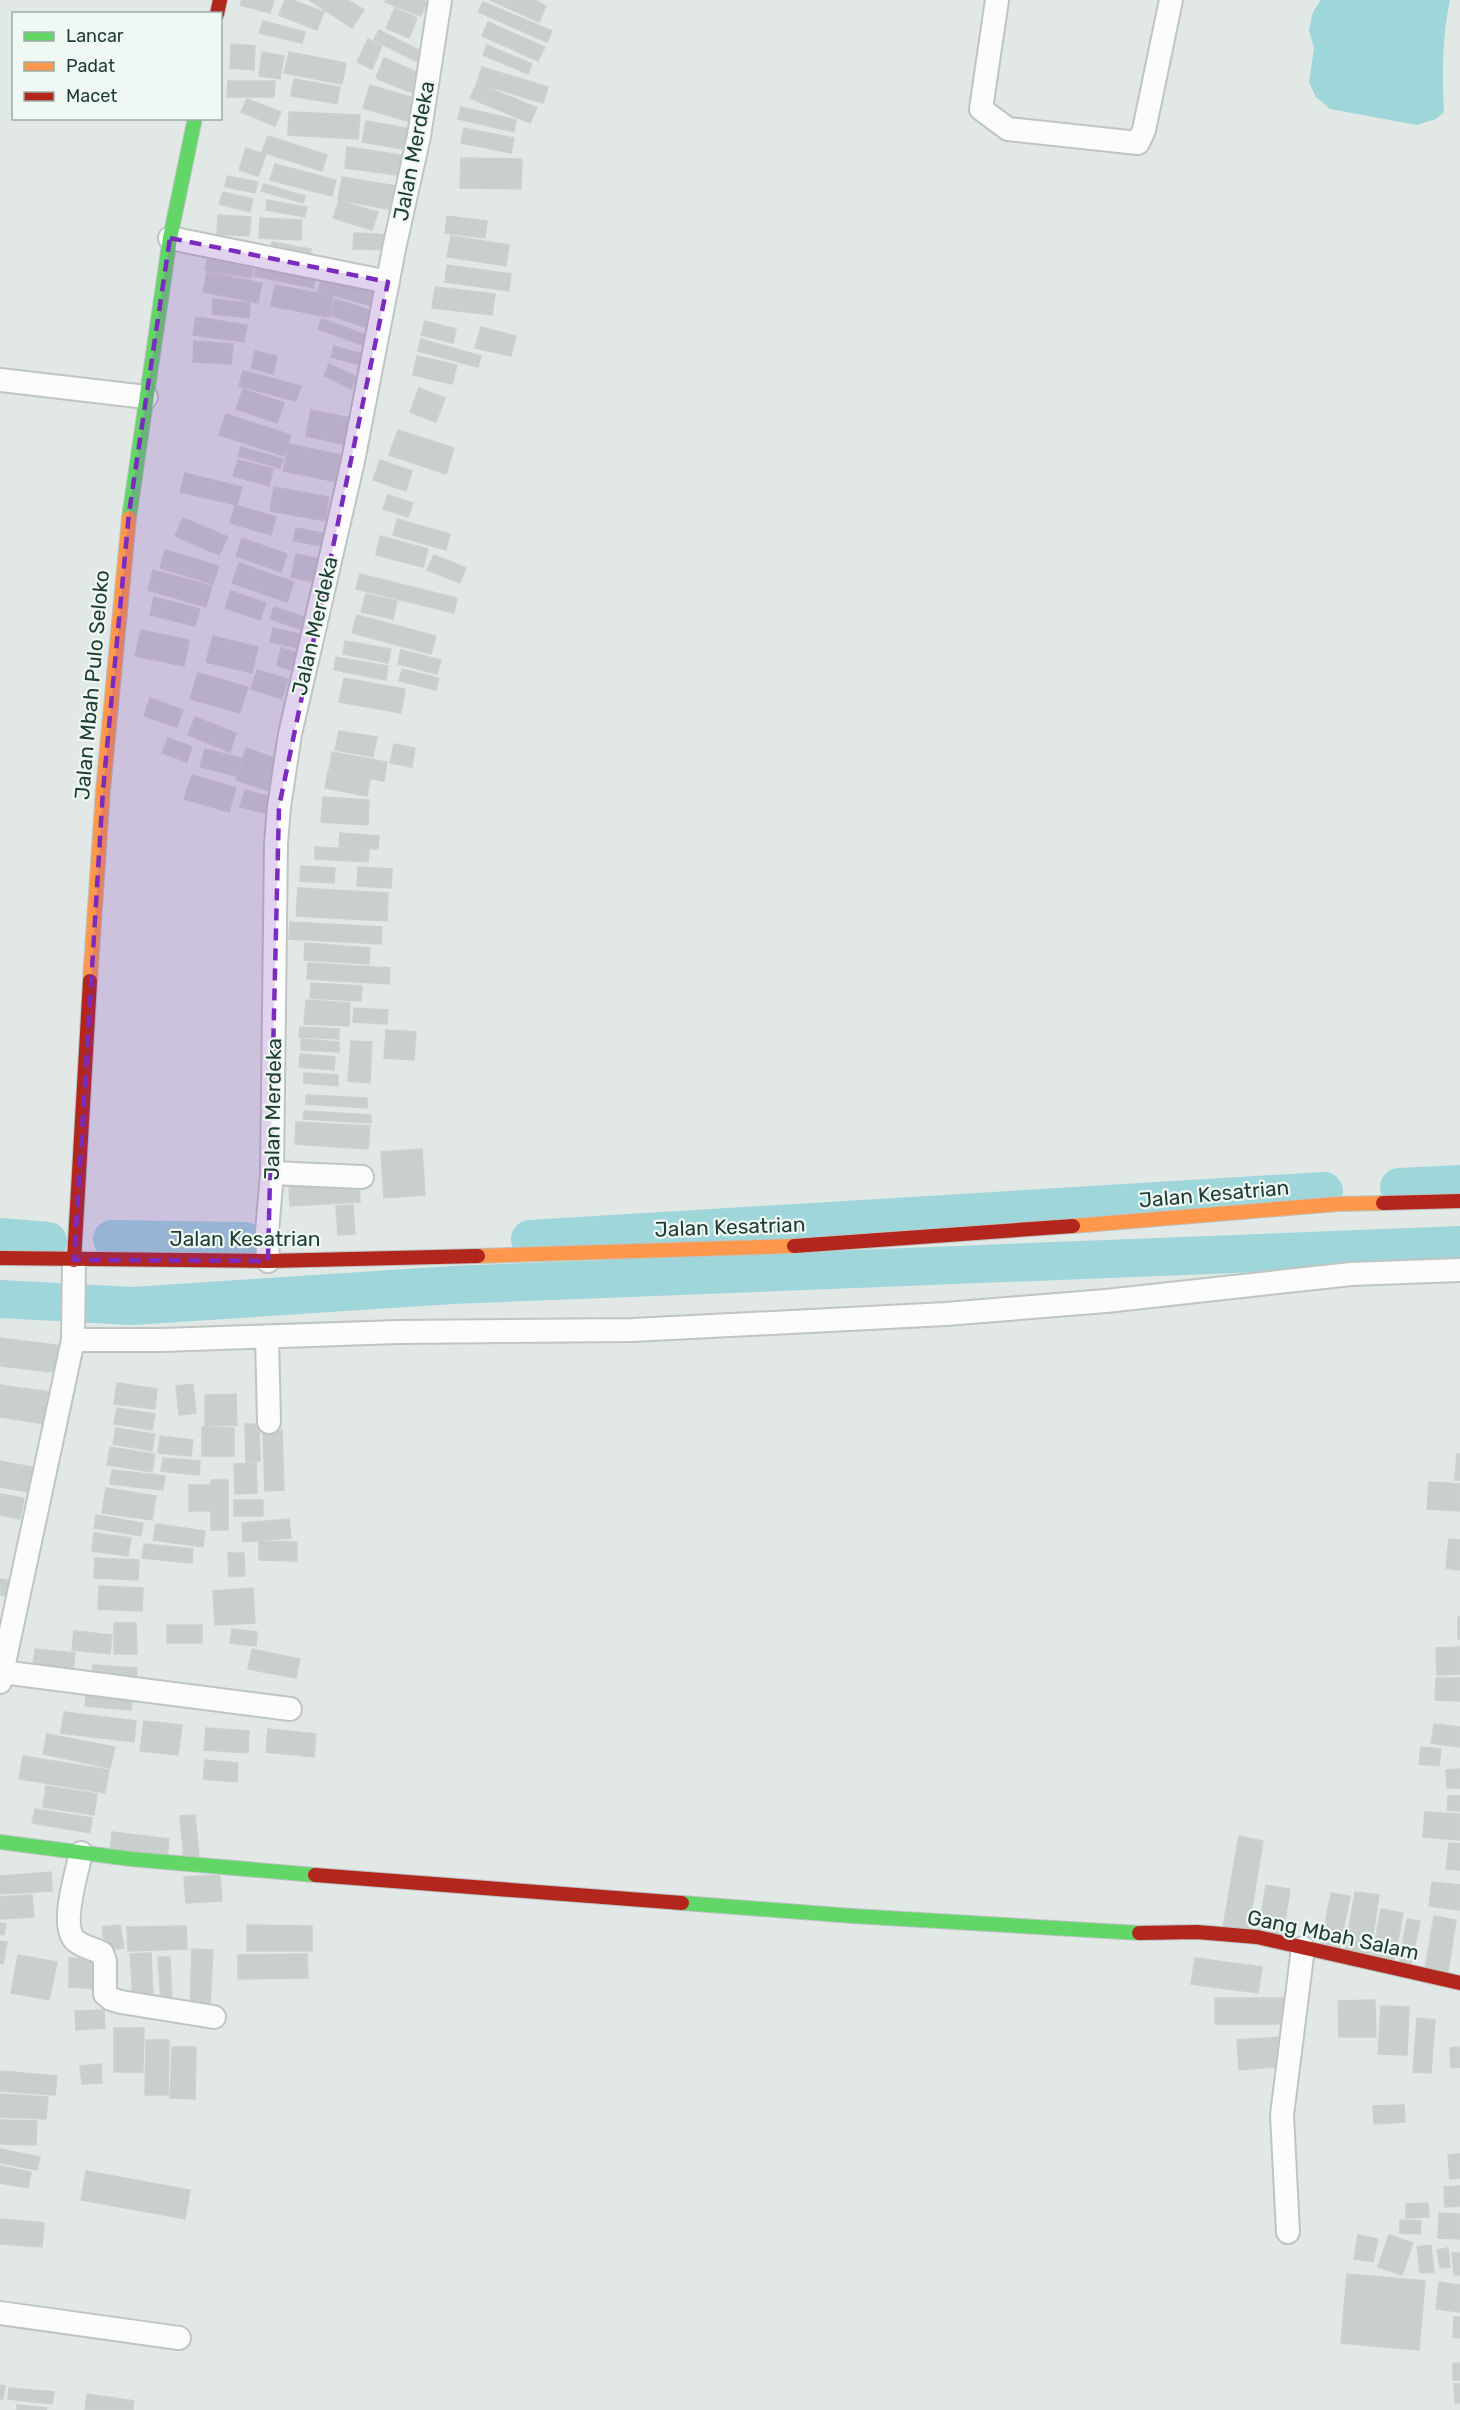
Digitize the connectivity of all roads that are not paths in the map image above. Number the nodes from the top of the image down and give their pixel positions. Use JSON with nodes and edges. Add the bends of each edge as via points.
{"nodes":[{"id":1,"x":440,"y":0,"type":"edge"},
{"id":2,"x":997,"y":0,"type":"edge"},
{"id":3,"x":1171,"y":0,"type":"edge"},
{"id":4,"x":195,"y":120,"type":"edge"},
{"id":5,"x":170,"y":238,"type":"junction"},
{"id":6,"x":388,"y":282,"type":"junction"},
{"id":7,"x":0,"y":380,"type":"edge"},
{"id":8,"x":146,"y":397,"type":"junction"},
{"id":9,"x":272,"y":1173,"type":"junction"},
{"id":10,"x":362,"y":1177,"type":"dead end"},
{"id":11,"x":1460,"y":1201,"type":"edge"},
{"id":12,"x":268,"y":1247,"type":"junction"},
{"id":13,"x":0,"y":1258,"type":"edge"},
{"id":14,"x":74,"y":1261,"type":"junction"},
{"id":15,"x":1460,"y":1270,"type":"edge"},
{"id":16,"x":73,"y":1331,"type":"junction"},
{"id":17,"x":268,"y":1348,"type":"junction"},
{"id":18,"x":269,"y":1422,"type":"dead end"},
{"id":19,"x":1,"y":1677,"type":"edge"},
{"id":20,"x":290,"y":1709,"type":"dead end"},
{"id":21,"x":0,"y":1842,"type":"edge"},
{"id":22,"x":81,"y":1853,"type":"junction"},
{"id":23,"x":1303,"y":1948,"type":"junction"},
{"id":24,"x":1460,"y":1983,"type":"edge"},
{"id":25,"x":214,"y":2017,"type":"dead end"},
{"id":26,"x":1288,"y":2232,"type":"dead end"},
{"id":27,"x":0,"y":2313,"type":"edge"},
{"id":28,"x":179,"y":2338,"type":"dead end"}],
"edges":[{"from":1,"to":6,"type":"street","name":"Jalan Merdeka","via":[[419,136]]},
{"from":2,"to":3,"type":"street","via":[[981,109],[1008,129],[1138,143]]},
{"from":4,"to":5,"type":"street","name":"Jalan Mbah Pulo Seloko"},
{"from":5,"to":6,"type":"street"},
{"from":5,"to":8,"type":"street","name":"Jalan Mbah Pulo Seloko"},
{"from":6,"to":9,"type":"street","name":"Jalan Merdeka","via":[[353,461],[294,717],[279,807]]},
{"from":7,"to":8,"type":"street"},
{"from":8,"to":14,"type":"street","name":"Jalan Mbah Pulo Seloko","via":[[129,513],[103,790]]},
{"from":9,"to":10,"type":"street"},
{"from":9,"to":12,"type":"street","name":"Jalan Merdeka"},
{"from":11,"to":12,"type":"street","name":"Jalan Kesatrian","via":[[1338,1204],[768,1248]]},
{"from":12,"to":14,"type":"street","name":"Jalan Kesatrian"},
{"from":13,"to":14,"type":"street","name":"Jalan Kesatrian"},
{"from":14,"to":16,"type":"street"},
{"from":15,"to":17,"type":"street","via":[[1351,1274],[946,1314]]},
{"from":16,"to":17,"type":"street"},
{"from":16,"to":19,"type":"street"},
{"from":17,"to":18,"type":"street"},
{"from":19,"to":20,"type":"street"},
{"from":21,"to":22,"type":"street","name":"Gang Mbah Salam"},
{"from":22,"to":23,"type":"street","name":"Gang Mbah Salam","via":[[853,1916],[1119,1933],[1197,1932],[1257,1937]]},
{"from":22,"to":25,"type":"street","via":[[69,1931],[74,1940],[102,1953],[105,1994],[121,2002]]},
{"from":23,"to":24,"type":"street","name":"Gang Mbah Salam"},
{"from":23,"to":26,"type":"street","via":[[1282,2115]]},
{"from":27,"to":28,"type":"street"}]}
